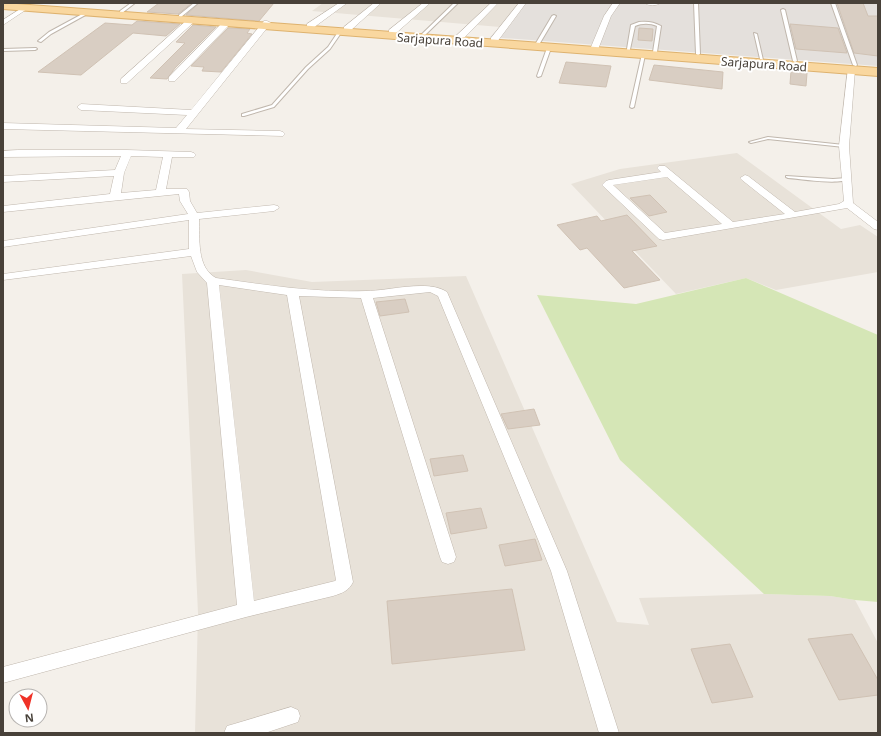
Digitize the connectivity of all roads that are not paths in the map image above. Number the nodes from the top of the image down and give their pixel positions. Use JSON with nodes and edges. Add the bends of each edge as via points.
{"nodes":[{"id":1,"x":4,"y":3,"type":"edge"},
{"id":2,"x":133,"y":3,"type":"edge"},
{"id":3,"x":196,"y":3,"type":"edge"},
{"id":4,"x":344,"y":3,"type":"edge"},
{"id":5,"x":378,"y":3,"type":"edge"},
{"id":6,"x":427,"y":3,"type":"edge"},
{"id":7,"x":456,"y":3,"type":"edge"},
{"id":8,"x":495,"y":3,"type":"edge"},
{"id":9,"x":523,"y":3,"type":"edge"},
{"id":10,"x":617,"y":3,"type":"edge"},
{"id":11,"x":648,"y":3,"type":"edge"},
{"id":12,"x":657,"y":3,"type":"edge"},
{"id":13,"x":696,"y":3,"type":"edge"},
{"id":14,"x":833,"y":3,"type":"edge"},
{"id":15,"x":3,"y":6,"type":"edge"},
{"id":16,"x":25,"y":8,"type":"junction"},
{"id":17,"x":783,"y":10,"type":"dead end"},
{"id":18,"x":121,"y":12,"type":"junction"},
{"id":19,"x":87,"y":13,"type":"junction"},
{"id":20,"x":180,"y":16,"type":"junction"},
{"id":21,"x":554,"y":16,"type":"dead end"},
{"id":22,"x":191,"y":21,"type":"junction"},
{"id":23,"x":3,"y":22,"type":"edge"},
{"id":24,"x":226,"y":24,"type":"junction"},
{"id":25,"x":265,"y":25,"type":"junction"},
{"id":26,"x":310,"y":26,"type":"junction"},
{"id":27,"x":343,"y":31,"type":"junction"},
{"id":28,"x":392,"y":32,"type":"junction"},
{"id":29,"x":755,"y":34,"type":"dead end"},
{"id":30,"x":423,"y":35,"type":"junction"},
{"id":31,"x":459,"y":38,"type":"junction"},
{"id":32,"x":494,"y":40,"type":"junction"},
{"id":33,"x":40,"y":41,"type":"dead end"},
{"id":34,"x":538,"y":43,"type":"junction"},
{"id":35,"x":595,"y":47,"type":"junction"},
{"id":36,"x":549,"y":48,"type":"junction"},
{"id":37,"x":35,"y":49,"type":"dead end"},
{"id":38,"x":3,"y":50,"type":"edge"},
{"id":39,"x":627,"y":52,"type":"junction"},
{"id":40,"x":655,"y":52,"type":"junction"},
{"id":41,"x":698,"y":54,"type":"junction"},
{"id":42,"x":643,"y":55,"type":"junction"},
{"id":43,"x":762,"y":59,"type":"junction"},
{"id":44,"x":795,"y":61,"type":"junction"},
{"id":45,"x":878,"y":67,"type":"edge"},
{"id":46,"x":853,"y":68,"type":"junction"},
{"id":47,"x":878,"y":72,"type":"edge"},
{"id":48,"x":539,"y":76,"type":"dead end"},
{"id":49,"x":172,"y":79,"type":"dead end"},
{"id":50,"x":124,"y":81,"type":"dead end"},
{"id":51,"x":632,"y":107,"type":"dead end"},
{"id":52,"x":81,"y":108,"type":"dead end"},
{"id":53,"x":195,"y":113,"type":"junction"},
{"id":54,"x":243,"y":115,"type":"dead end"},
{"id":55,"x":3,"y":126,"type":"edge"},
{"id":56,"x":179,"y":131,"type":"junction"},
{"id":57,"x":280,"y":134,"type":"dead end"},
{"id":58,"x":751,"y":142,"type":"dead end"},
{"id":59,"x":844,"y":146,"type":"junction"},
{"id":60,"x":127,"y":153,"type":"junction"},
{"id":61,"x":3,"y":154,"type":"edge"},
{"id":62,"x":168,"y":154,"type":"junction"},
{"id":63,"x":191,"y":155,"type":"dead end"},
{"id":64,"x":119,"y":173,"type":"junction"},
{"id":65,"x":788,"y":177,"type":"dead end"},
{"id":66,"x":745,"y":178,"type":"dead end"},
{"id":67,"x":3,"y":179,"type":"edge"},
{"id":68,"x":847,"y":179,"type":"junction"},
{"id":69,"x":161,"y":192,"type":"junction"},
{"id":70,"x":115,"y":197,"type":"junction"},
{"id":71,"x":848,"y":204,"type":"junction"},
{"id":72,"x":274,"y":208,"type":"dead end"},
{"id":73,"x":3,"y":209,"type":"edge"},
{"id":74,"x":793,"y":215,"type":"junction"},
{"id":75,"x":194,"y":216,"type":"junction"},
{"id":76,"x":731,"y":226,"type":"junction"},
{"id":77,"x":878,"y":227,"type":"edge"},
{"id":78,"x":3,"y":244,"type":"edge"},
{"id":79,"x":195,"y":252,"type":"junction"},
{"id":80,"x":3,"y":277,"type":"edge"},
{"id":81,"x":213,"y":281,"type":"junction"},
{"id":82,"x":292,"y":292,"type":"junction"},
{"id":83,"x":366,"y":295,"type":"junction"},
{"id":84,"x":448,"y":557,"type":"dead end"},
{"id":85,"x":246,"y":610,"type":"junction"},
{"id":86,"x":3,"y":675,"type":"edge"},
{"id":87,"x":291,"y":716,"type":"dead end"},
{"id":88,"x":234,"y":733,"type":"edge"},
{"id":89,"x":609,"y":733,"type":"edge"}],
"edges":[{"from":1,"to":18,"type":"main road","name":"Sarjapura Road"},
{"from":2,"to":18,"type":"lane"},
{"from":3,"to":20,"type":"lane"},
{"from":4,"to":26,"type":"street"},
{"from":5,"to":27,"type":"street"},
{"from":6,"to":28,"type":"street"},
{"from":7,"to":30,"type":"lane"},
{"from":8,"to":31,"type":"street"},
{"from":9,"to":32,"type":"street"},
{"from":10,"to":35,"type":"street","via":[[609,13]]},
{"from":11,"to":12,"type":"street"},
{"from":13,"to":41,"type":"lane"},
{"from":14,"to":46,"type":"lane"},
{"from":15,"to":16,"type":"main road","name":"Sarjapura Road"},
{"from":16,"to":19,"type":"main road","name":"Sarjapura Road"},
{"from":16,"to":23,"type":"street"},
{"from":17,"to":44,"type":"lane"},
{"from":18,"to":20,"type":"main road","name":"Sarjapura Road"},
{"from":19,"to":22,"type":"main road","name":"Sarjapura Road"},
{"from":19,"to":33,"type":"lane"},
{"from":20,"to":25,"type":"main road","name":"Sarjapura Road"},
{"from":21,"to":34,"type":"lane"},
{"from":22,"to":24,"type":"main road","name":"Sarjapura Road"},
{"from":22,"to":50,"type":"street"},
{"from":24,"to":25,"type":"main road","name":"Sarjapura Road"},
{"from":24,"to":49,"type":"street"},
{"from":25,"to":26,"type":"main road","name":"Sarjapura Road"},
{"from":25,"to":27,"type":"main road","name":"Sarjapura Road"},
{"from":25,"to":53,"type":"street"},
{"from":26,"to":27,"type":"main road","name":"Sarjapura Road"},
{"from":27,"to":28,"type":"main road","name":"Sarjapura Road"},
{"from":27,"to":36,"type":"main road","name":"Sarjapura Road"},
{"from":27,"to":54,"type":"lane","via":[[273,106]]},
{"from":28,"to":30,"type":"main road","name":"Sarjapura Road"},
{"from":29,"to":43,"type":"lane"},
{"from":30,"to":31,"type":"main road","name":"Sarjapura Road"},
{"from":31,"to":32,"type":"main road","name":"Sarjapura Road"},
{"from":32,"to":34,"type":"main road","name":"Sarjapura Road"},
{"from":34,"to":35,"type":"main road","name":"Sarjapura Road"},
{"from":35,"to":39,"type":"main road","name":"Sarjapura Road"},
{"from":36,"to":39,"type":"main road","name":"Sarjapura Road"},
{"from":36,"to":48,"type":"lane"},
{"from":37,"to":38,"type":"lane"},
{"from":39,"to":40,"type":"main road","name":"Sarjapura Road"},
{"from":39,"to":40,"type":"lane","via":[[633,25],[641,23],[659,26]]},
{"from":39,"to":42,"type":"main road","name":"Sarjapura Road"},
{"from":40,"to":41,"type":"main road","name":"Sarjapura Road"},
{"from":41,"to":43,"type":"main road","name":"Sarjapura Road"},
{"from":42,"to":46,"type":"main road","name":"Sarjapura Road"},
{"from":42,"to":51,"type":"lane"},
{"from":43,"to":44,"type":"main road","name":"Sarjapura Road"},
{"from":44,"to":46,"type":"main road","name":"Sarjapura Road"},
{"from":45,"to":46,"type":"main road","name":"Sarjapura Road"},
{"from":46,"to":47,"type":"main road","name":"Sarjapura Road"},
{"from":46,"to":59,"type":"street"},
{"from":52,"to":53,"type":"street"},
{"from":53,"to":56,"type":"street"},
{"from":55,"to":56,"type":"street"},
{"from":56,"to":57,"type":"street"},
{"from":58,"to":59,"type":"lane","via":[[768,138]]},
{"from":59,"to":68,"type":"street"},
{"from":60,"to":61,"type":"street"},
{"from":60,"to":62,"type":"street"},
{"from":60,"to":64,"type":"street"},
{"from":62,"to":63,"type":"street"},
{"from":62,"to":69,"type":"street"},
{"from":64,"to":67,"type":"street"},
{"from":64,"to":70,"type":"street"},
{"from":65,"to":68,"type":"lane"},
{"from":66,"to":74,"type":"street"},
{"from":68,"to":71,"type":"street"},
{"from":69,"to":70,"type":"street"},
{"from":69,"to":75,"type":"street","via":[[184,192],[185,201]]},
{"from":70,"to":73,"type":"street"},
{"from":71,"to":74,"type":"street"},
{"from":71,"to":77,"type":"street"},
{"from":72,"to":75,"type":"street"},
{"from":74,"to":76,"type":"street"},
{"from":75,"to":78,"type":"street"},
{"from":75,"to":79,"type":"street"},
{"from":76,"to":76,"type":"street","via":[[664,170],[607,185],[663,237]]},
{"from":79,"to":80,"type":"street"},
{"from":79,"to":81,"type":"street","via":[[201,271],[205,277]]},
{"from":81,"to":82,"type":"street"},
{"from":81,"to":85,"type":"street"},
{"from":82,"to":83,"type":"street"},
{"from":82,"to":85,"type":"street","via":[[345,582],[333,589]]},
{"from":83,"to":84,"type":"street"},
{"from":83,"to":89,"type":"street","via":[[430,289],[443,294],[559,572]]},
{"from":85,"to":86,"type":"street"},
{"from":87,"to":88,"type":"street"}]}
